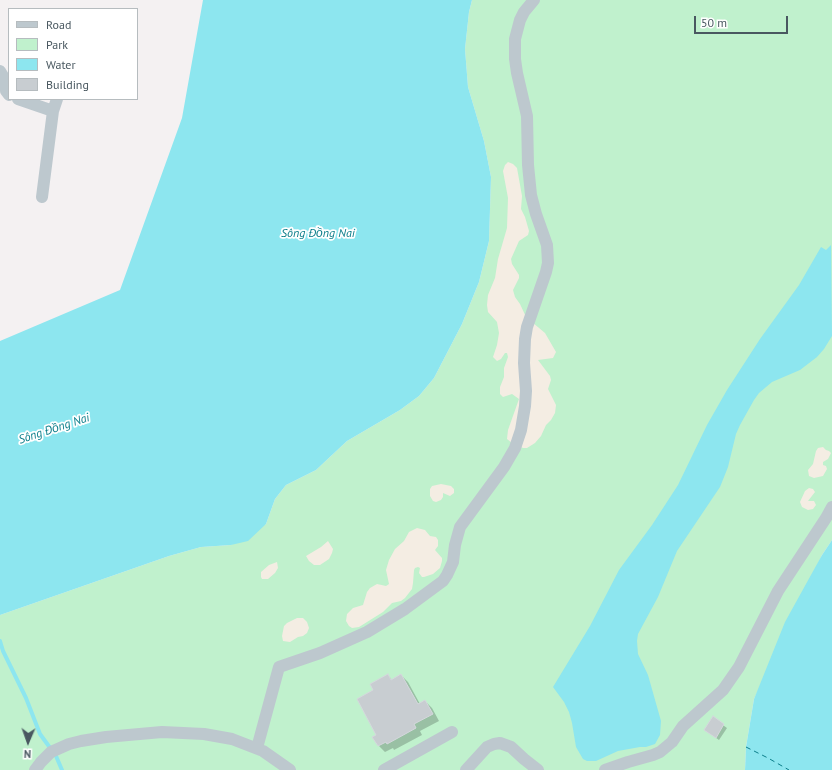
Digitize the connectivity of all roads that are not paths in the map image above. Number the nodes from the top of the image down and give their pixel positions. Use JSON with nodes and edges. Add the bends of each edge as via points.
{"nodes":[{"id":1,"x":534,"y":0,"type":"edge"},
{"id":2,"x":0,"y":71,"type":"edge"},
{"id":3,"x":8,"y":93,"type":"edge"},
{"id":4,"x":21,"y":100,"type":"edge"},
{"id":5,"x":57,"y":100,"type":"edge"},
{"id":6,"x":53,"y":111,"type":"junction"},
{"id":7,"x":42,"y":197,"type":"dead end"},
{"id":8,"x":832,"y":507,"type":"edge"},
{"id":9,"x":452,"y":732,"type":"dead end"},
{"id":10,"x":257,"y":748,"type":"junction"},
{"id":11,"x":35,"y":770,"type":"edge"},
{"id":12,"x":290,"y":770,"type":"edge"},
{"id":13,"x":384,"y":770,"type":"edge"},
{"id":14,"x":466,"y":770,"type":"edge"},
{"id":15,"x":538,"y":770,"type":"edge"},
{"id":16,"x":605,"y":770,"type":"edge"}],
"edges":[{"from":1,"to":10,"type":"street","via":[[520,20],[515,54],[527,116],[531,194],[547,245],[548,263],[525,339],[525,406],[517,443],[504,467],[460,527],[453,562],[443,581],[405,609],[367,632],[320,653],[279,667]]},
{"from":2,"to":3,"type":"street","via":[[6,81]]},
{"from":4,"to":6,"type":"street"},
{"from":5,"to":6,"type":"street"},
{"from":6,"to":7,"type":"street"},
{"from":8,"to":16,"type":"street","via":[[781,585],[739,667],[723,690],[683,726],[672,742],[660,752]]},
{"from":9,"to":13,"type":"street"},
{"from":10,"to":11,"type":"street","via":[[223,737],[162,732],[87,740],[58,748],[46,756]]},
{"from":10,"to":12,"type":"street"},
{"from":14,"to":15,"type":"street","via":[[487,747],[500,743],[511,747]]}]}
